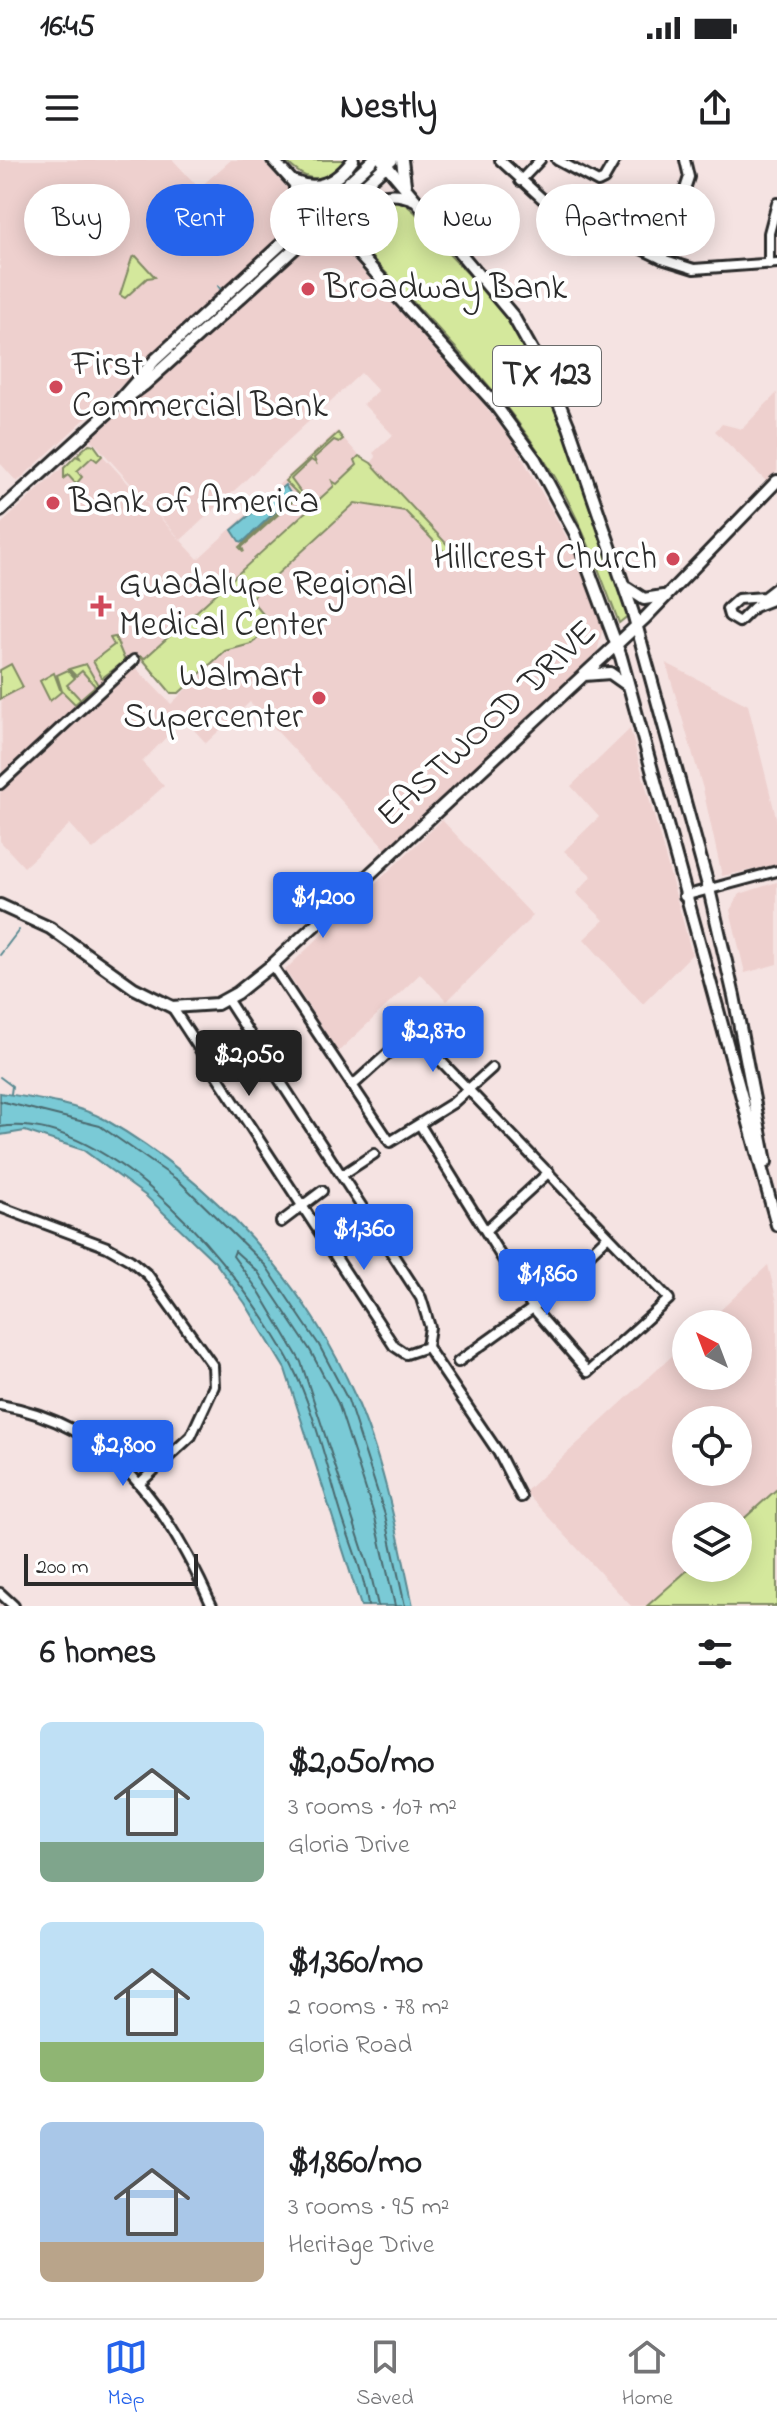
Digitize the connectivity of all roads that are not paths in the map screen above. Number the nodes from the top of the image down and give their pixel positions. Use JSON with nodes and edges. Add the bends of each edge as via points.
{"nodes":[{"id":1,"x":273,"y":160,"type":"edge"},
{"id":2,"x":353,"y":160,"type":"edge"},
{"id":3,"x":373,"y":160,"type":"edge"},
{"id":4,"x":402,"y":160,"type":"edge"},
{"id":5,"x":500,"y":160,"type":"edge"},
{"id":6,"x":540,"y":160,"type":"edge"},
{"id":7,"x":557,"y":160,"type":"edge"},
{"id":8,"x":615,"y":160,"type":"edge"},
{"id":9,"x":685,"y":160,"type":"edge"},
{"id":10,"x":387,"y":162,"type":"edge"},
{"id":11,"x":291,"y":179,"type":"junction"},
{"id":12,"x":520,"y":181,"type":"junction"},
{"id":13,"x":293,"y":184,"type":"edge"},
{"id":14,"x":296,"y":184,"type":"edge"},
{"id":15,"x":346,"y":184,"type":"edge"},
{"id":16,"x":363,"y":184,"type":"edge"},
{"id":17,"x":407,"y":190,"type":"junction"},
{"id":18,"x":414,"y":198,"type":"edge"},
{"id":19,"x":777,"y":203,"type":"edge"},
{"id":20,"x":279,"y":256,"type":"edge"},
{"id":21,"x":362,"y":256,"type":"edge"},
{"id":22,"x":464,"y":256,"type":"edge"},
{"id":23,"x":662,"y":259,"type":"junction"},
{"id":24,"x":773,"y":264,"type":"edge"},
{"id":25,"x":777,"y":481,"type":"edge"},
{"id":26,"x":0,"y":511,"type":"edge"},
{"id":27,"x":624,"y":584,"type":"junction"},
{"id":28,"x":777,"y":587,"type":"edge"},
{"id":29,"x":669,"y":593,"type":"junction"},
{"id":30,"x":777,"y":598,"type":"edge"},
{"id":31,"x":637,"y":625,"type":"junction"},
{"id":32,"x":617,"y":644,"type":"junction"},
{"id":33,"x":134,"y":660,"type":"dead end"},
{"id":34,"x":582,"y":675,"type":"junction"},
{"id":35,"x":629,"y":688,"type":"junction"},
{"id":36,"x":1,"y":782,"type":"edge"},
{"id":37,"x":777,"y":871,"type":"edge"},
{"id":38,"x":709,"y":889,"type":"junction"},
{"id":39,"x":684,"y":896,"type":"junction"},
{"id":40,"x":0,"y":905,"type":"edge"},
{"id":41,"x":272,"y":965,"type":"junction"},
{"id":42,"x":227,"y":999,"type":"junction"},
{"id":43,"x":172,"y":1007,"type":"junction"},
{"id":44,"x":492,"y":1068,"type":"dead end"},
{"id":45,"x":352,"y":1086,"type":"junction"},
{"id":46,"x":469,"y":1089,"type":"junction"},
{"id":47,"x":420,"y":1125,"type":"junction"},
{"id":48,"x":374,"y":1154,"type":"dead end"},
{"id":49,"x":549,"y":1172,"type":"junction"},
{"id":50,"x":342,"y":1175,"type":"junction"},
{"id":51,"x":322,"y":1191,"type":"dead end"},
{"id":52,"x":301,"y":1205,"type":"junction"},
{"id":53,"x":0,"y":1207,"type":"edge"},
{"id":54,"x":281,"y":1222,"type":"dead end"},
{"id":55,"x":777,"y":1224,"type":"edge"},
{"id":56,"x":487,"y":1229,"type":"junction"},
{"id":57,"x":608,"y":1236,"type":"junction"},
{"id":58,"x":533,"y":1308,"type":"junction"},
{"id":59,"x":427,"y":1347,"type":"junction"},
{"id":60,"x":458,"y":1362,"type":"dead end"},
{"id":61,"x":0,"y":1405,"type":"edge"},
{"id":62,"x":140,"y":1483,"type":"junction"},
{"id":63,"x":521,"y":1497,"type":"dead end"},
{"id":64,"x":0,"y":1593,"type":"edge"},
{"id":65,"x":14,"y":1606,"type":"edge"},
{"id":66,"x":212,"y":1606,"type":"edge"}],
"edges":[{"from":1,"to":11,"type":"main road","number":"TX 123"},
{"from":2,"to":11,"type":"main road","via":[[324,185]]},
{"from":3,"to":15,"type":"main road"},
{"from":4,"to":17,"type":"main road"},
{"from":5,"to":12,"type":"street"},
{"from":6,"to":12,"type":"street"},
{"from":7,"to":8,"type":"street","via":[[598,182]]},
{"from":9,"to":23,"type":"street","via":[[689,177]]},
{"from":10,"to":16,"type":"main road"},
{"from":10,"to":17,"type":"main road","number":"TX 123"},
{"from":11,"to":13,"type":"main road"},
{"from":11,"to":14,"type":"main road","number":"TX 123"},
{"from":12,"to":23,"type":"street","via":[[548,204]]},
{"from":17,"to":18,"type":"main road","number":"TX 123"},
{"from":19,"to":24,"type":"street","via":[[769,233]]},
{"from":20,"to":26,"type":"main road","via":[[144,385]]},
{"from":21,"to":32,"type":"main road","number":"TX 123","via":[[462,365],[528,449],[575,533]]},
{"from":22,"to":27,"type":"main road","number":"TX 123","via":[[539,360],[569,427]]},
{"from":23,"to":24,"type":"street","via":[[694,269]]},
{"from":25,"to":29,"type":"main road","name":"EASTWOOD DRIVE"},
{"from":27,"to":29,"type":"main road","via":[[644,599]]},
{"from":27,"to":31,"type":"main road","number":"TX 123"},
{"from":28,"to":30,"type":"street","via":[[765,599]]},
{"from":29,"to":31,"type":"main road","name":"EASTWOOD DRIVE"},
{"from":31,"to":32,"type":"main road","name":"EASTWOOD DRIVE"},
{"from":31,"to":38,"type":"main road","number":"TX 123"},
{"from":32,"to":34,"type":"main road","name":"EASTWOOD DRIVE"},
{"from":32,"to":35,"type":"main road","number":"TX 123"},
{"from":33,"to":36,"type":"street"},
{"from":34,"to":35,"type":"main road","via":[[610,673]]},
{"from":34,"to":41,"type":"main road","name":"EASTWOOD DRIVE"},
{"from":35,"to":39,"type":"main road","number":"TX 123"},
{"from":37,"to":38,"type":"street"},
{"from":38,"to":39,"type":"street"},
{"from":38,"to":55,"type":"main road","number":"TX 123"},
{"from":39,"to":55,"type":"main road","number":"TX 123"},
{"from":40,"to":43,"type":"main road","via":[[50,928],[134,988]]},
{"from":41,"to":42,"type":"main road","name":"EASTWOOD DRIVE"},
{"from":41,"to":45,"type":"street"},
{"from":42,"to":43,"type":"main road"},
{"from":42,"to":50,"type":"street"},
{"from":43,"to":52,"type":"street"},
{"from":44,"to":46,"type":"street"},
{"from":45,"to":46,"type":"street","via":[[412,1034]]},
{"from":45,"to":47,"type":"street","via":[[390,1142]]},
{"from":46,"to":47,"type":"street"},
{"from":46,"to":49,"type":"street"},
{"from":47,"to":56,"type":"street"},
{"from":48,"to":50,"type":"street"},
{"from":49,"to":56,"type":"street"},
{"from":49,"to":57,"type":"street"},
{"from":50,"to":59,"type":"street","via":[[421,1298],[430,1327]]},
{"from":51,"to":52,"type":"street"},
{"from":52,"to":54,"type":"street"},
{"from":52,"to":59,"type":"street","via":[[394,1346],[406,1354]]},
{"from":53,"to":62,"type":"street","via":[[130,1260],[148,1275],[213,1366],[214,1386],[191,1436]]},
{"from":56,"to":58,"type":"street"},
{"from":57,"to":58,"type":"street"},
{"from":57,"to":58,"type":"street","via":[[669,1299],[588,1372]]},
{"from":58,"to":60,"type":"street"},
{"from":59,"to":63,"type":"street","via":[[498,1452]]},
{"from":61,"to":62,"type":"street","via":[[86,1436]]},
{"from":62,"to":66,"type":"street"},
{"from":64,"to":65,"type":"street"}]}
